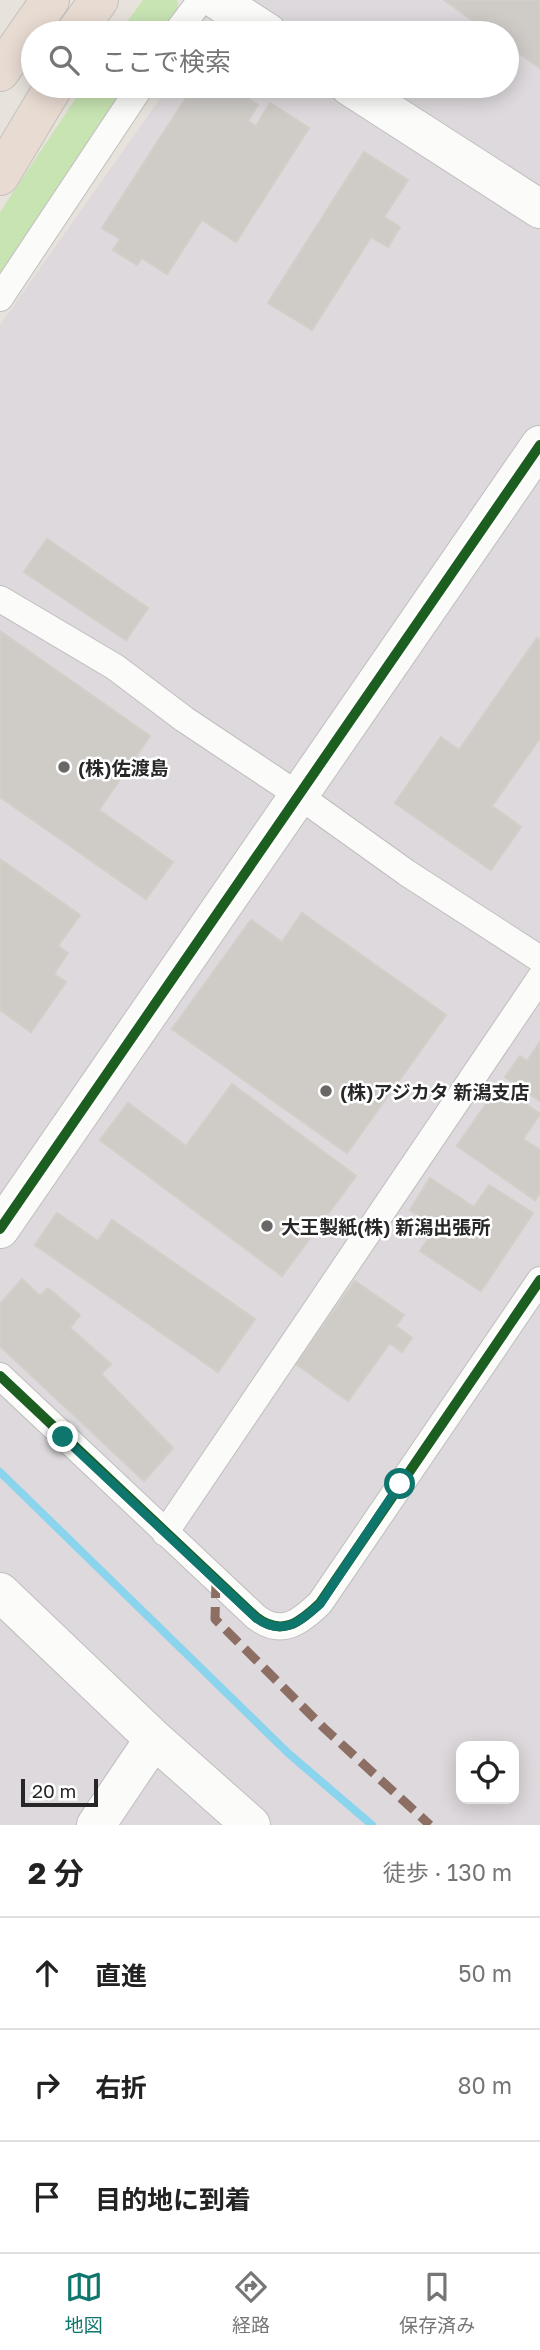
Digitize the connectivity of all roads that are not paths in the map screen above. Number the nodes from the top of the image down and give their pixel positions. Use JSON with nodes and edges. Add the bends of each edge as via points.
{"nodes":[{"id":1,"x":31,"y":0,"type":"edge"},
{"id":2,"x":50,"y":0,"type":"edge"},
{"id":3,"x":99,"y":0,"type":"edge"},
{"id":4,"x":106,"y":0,"type":"edge"},
{"id":5,"x":201,"y":0,"type":"edge"},
{"id":6,"x":217,"y":0,"type":"edge"},
{"id":7,"x":35,"y":21,"type":"edge"},
{"id":8,"x":84,"y":21,"type":"edge"},
{"id":9,"x":93,"y":21,"type":"edge"},
{"id":10,"x":185,"y":21,"type":"edge"},
{"id":11,"x":249,"y":21,"type":"edge"},
{"id":12,"x":0,"y":40,"type":"edge"},
{"id":13,"x":21,"y":42,"type":"edge"},
{"id":14,"x":0,"y":72,"type":"edge"},
{"id":15,"x":30,"y":98,"type":"edge"},
{"id":16,"x":47,"y":98,"type":"edge"},
{"id":17,"x":133,"y":98,"type":"edge"},
{"id":18,"x":368,"y":98,"type":"edge"},
{"id":19,"x":0,"y":141,"type":"edge"},
{"id":20,"x":0,"y":176,"type":"edge"},
{"id":21,"x":540,"y":209,"type":"edge"},
{"id":22,"x":0,"y":298,"type":"edge"},
{"id":23,"x":540,"y":444,"type":"edge"},
{"id":24,"x":0,"y":599,"type":"edge"},
{"id":25,"x":298,"y":795,"type":"junction"},
{"id":26,"x":540,"y":959,"type":"edge"},
{"id":27,"x":540,"y":978,"type":"edge"},
{"id":28,"x":0,"y":1229,"type":"edge"},
{"id":29,"x":540,"y":1280,"type":"edge"},
{"id":30,"x":0,"y":1376,"type":"edge"},
{"id":31,"x":165,"y":1533,"type":"junction"},
{"id":32,"x":0,"y":1592,"type":"edge"},
{"id":33,"x":154,"y":1739,"type":"junction"},
{"id":34,"x":96,"y":1825,"type":"edge"},
{"id":35,"x":251,"y":1825,"type":"edge"}],
"edges":[{"from":1,"to":12,"type":"highway"},
{"from":2,"to":7,"type":"highway"},
{"from":3,"to":8,"type":"highway"},
{"from":4,"to":9,"type":"highway"},
{"from":5,"to":10,"type":"street"},
{"from":6,"to":11,"type":"street"},
{"from":13,"to":14,"type":"highway"},
{"from":15,"to":19,"type":"highway"},
{"from":16,"to":20,"type":"highway"},
{"from":17,"to":22,"type":"street"},
{"from":18,"to":21,"type":"street"},
{"from":23,"to":25,"type":"street"},
{"from":24,"to":25,"type":"street","via":[[115,667]]},
{"from":25,"to":26,"type":"street"},
{"from":25,"to":28,"type":"street"},
{"from":27,"to":31,"type":"street"},
{"from":29,"to":31,"type":"street","via":[[320,1604],[302,1620],[282,1627],[266,1625]]},
{"from":30,"to":31,"type":"street"},
{"from":32,"to":33,"type":"street"},
{"from":33,"to":34,"type":"street"},
{"from":33,"to":35,"type":"street"}]}
